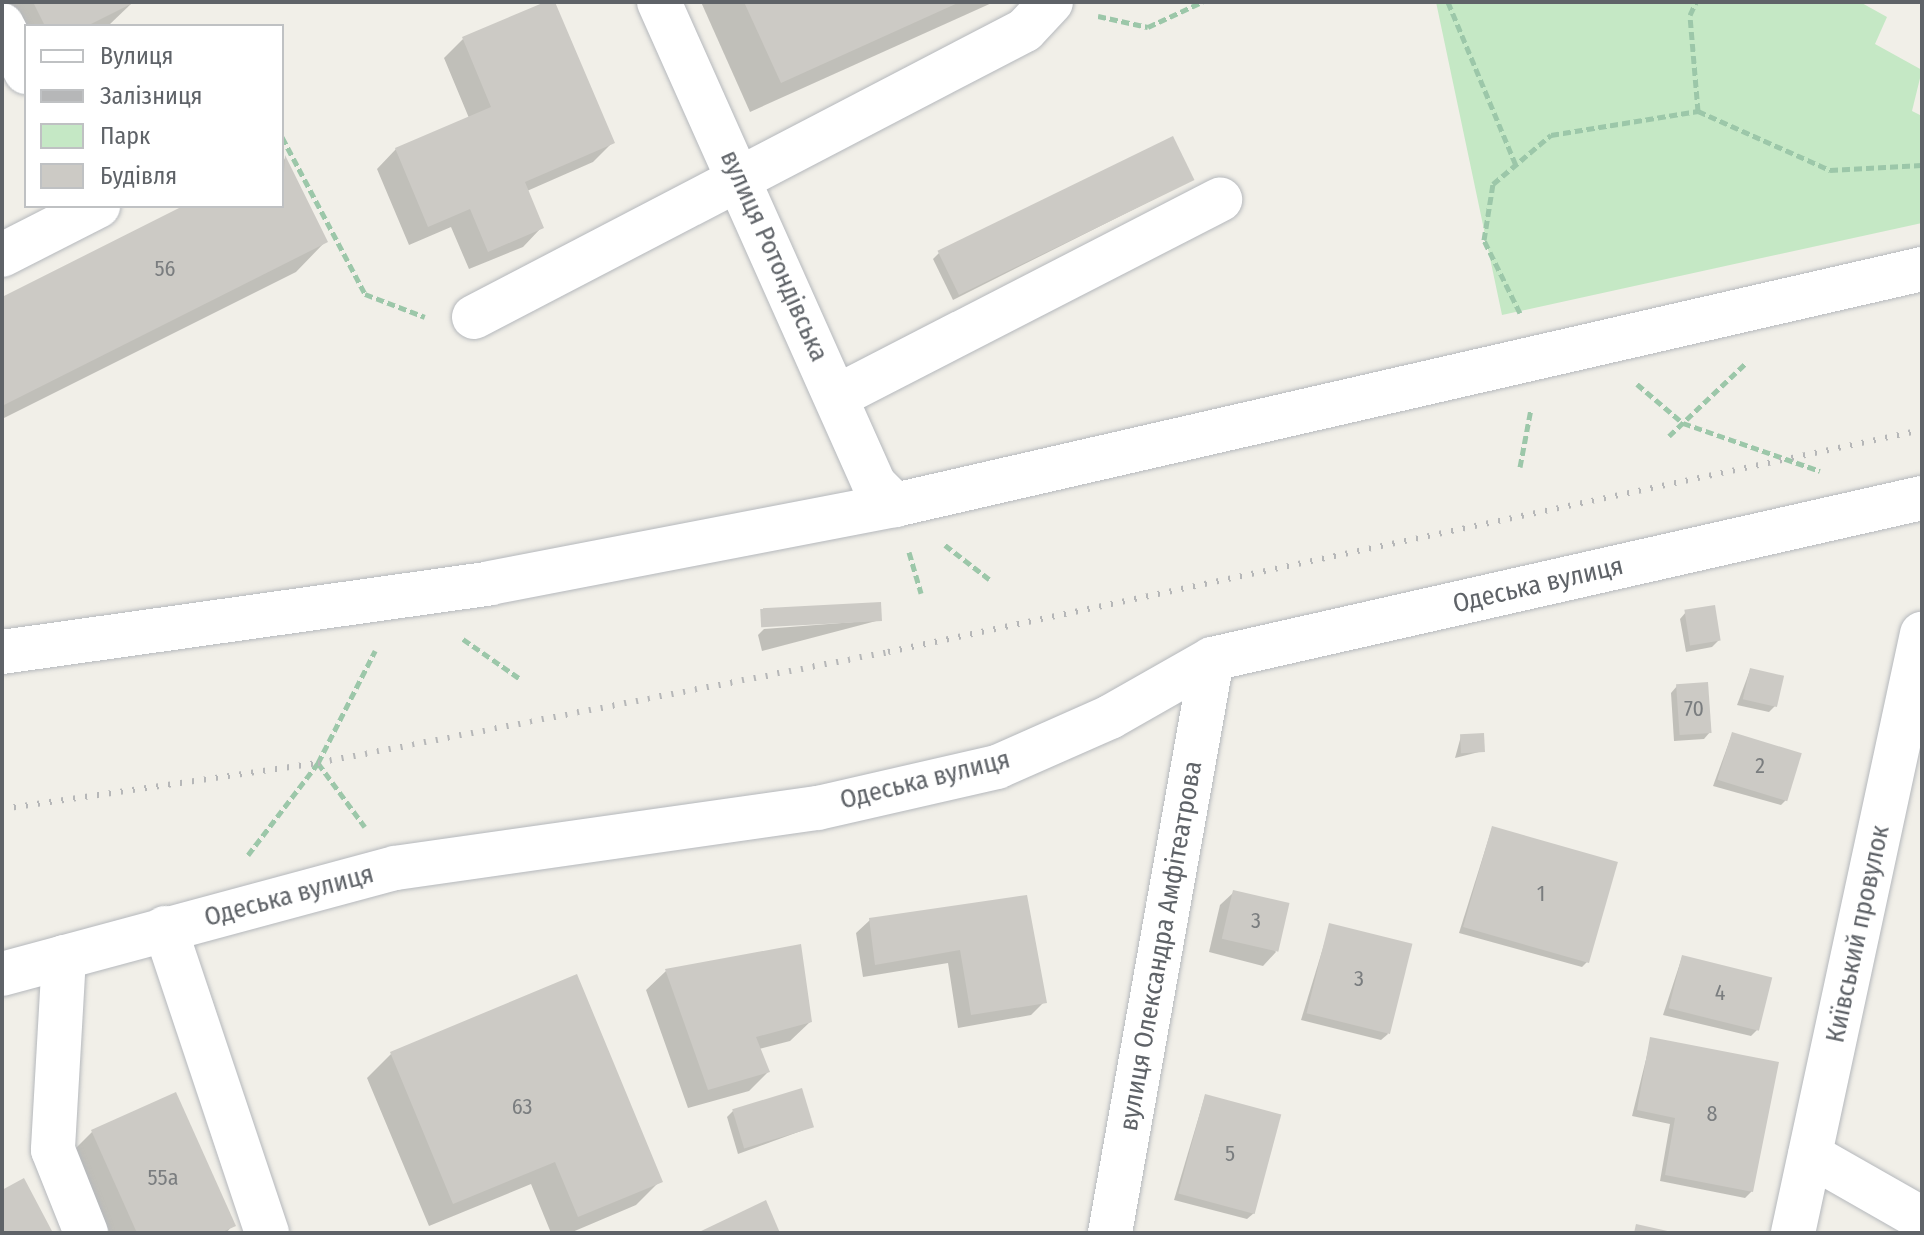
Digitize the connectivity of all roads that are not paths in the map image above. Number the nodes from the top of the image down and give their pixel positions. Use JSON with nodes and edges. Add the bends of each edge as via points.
{"nodes":[{"id":1,"x":659,"y":2,"type":"edge"},
{"id":2,"x":1050,"y":4,"type":"edge"},
{"id":3,"x":2,"y":25,"type":"edge"},
{"id":4,"x":24,"y":68,"type":"edge"},
{"id":5,"x":741,"y":179,"type":"junction"},
{"id":6,"x":1220,"y":200,"type":"dead end"},
{"id":7,"x":93,"y":208,"type":"edge"},
{"id":8,"x":2,"y":255,"type":"edge"},
{"id":9,"x":1922,"y":269,"type":"edge"},
{"id":10,"x":474,"y":317,"type":"road end"},
{"id":11,"x":836,"y":397,"type":"junction"},
{"id":12,"x":1922,"y":498,"type":"edge"},
{"id":13,"x":895,"y":505,"type":"junction"},
{"id":14,"x":1922,"y":634,"type":"edge"},
{"id":15,"x":2,"y":652,"type":"edge"},
{"id":16,"x":1212,"y":659,"type":"junction"},
{"id":17,"x":165,"y":928,"type":"junction"},
{"id":18,"x":64,"y":957,"type":"junction"},
{"id":19,"x":2,"y":974,"type":"edge"},
{"id":20,"x":1810,"y":1155,"type":"junction"},
{"id":21,"x":1922,"y":1219,"type":"edge"},
{"id":22,"x":86,"y":1233,"type":"edge"},
{"id":23,"x":267,"y":1233,"type":"edge"},
{"id":24,"x":1110,"y":1233,"type":"edge"},
{"id":25,"x":1793,"y":1233,"type":"edge"}],
"edges":[{"from":1,"to":5,"type":"street","name":"вулиця Ротондівська"},
{"from":2,"to":5,"type":"street","via":[[1025,30]]},
{"from":3,"to":4,"type":"street"},
{"from":5,"to":10,"type":"street"},
{"from":5,"to":11,"type":"street","name":"вулиця Ротондівська"},
{"from":6,"to":11,"type":"street"},
{"from":7,"to":8,"type":"street"},
{"from":9,"to":13,"type":"street"},
{"from":11,"to":13,"type":"street","name":"вулиця Ротондівська","via":[[874,484]]},
{"from":12,"to":16,"type":"street","name":"Одеська вулиця"},
{"from":13,"to":15,"type":"street","via":[[403,597]]},
{"from":14,"to":20,"type":"street","name":"Київський провулок"},
{"from":16,"to":17,"type":"street","name":"Одеська вулиця","via":[[1110,717],[997,767],[818,808],[395,868]]},
{"from":16,"to":24,"type":"street","name":"вулиця Олександра Амфітеатрова"},
{"from":17,"to":18,"type":"street","name":"Одеська вулиця"},
{"from":17,"to":23,"type":"street"},
{"from":18,"to":19,"type":"street","name":"Одеська вулиця"},
{"from":18,"to":22,"type":"street","via":[[53,1150]]},
{"from":20,"to":21,"type":"street"},
{"from":20,"to":25,"type":"street","name":"Київський провулок"}]}
